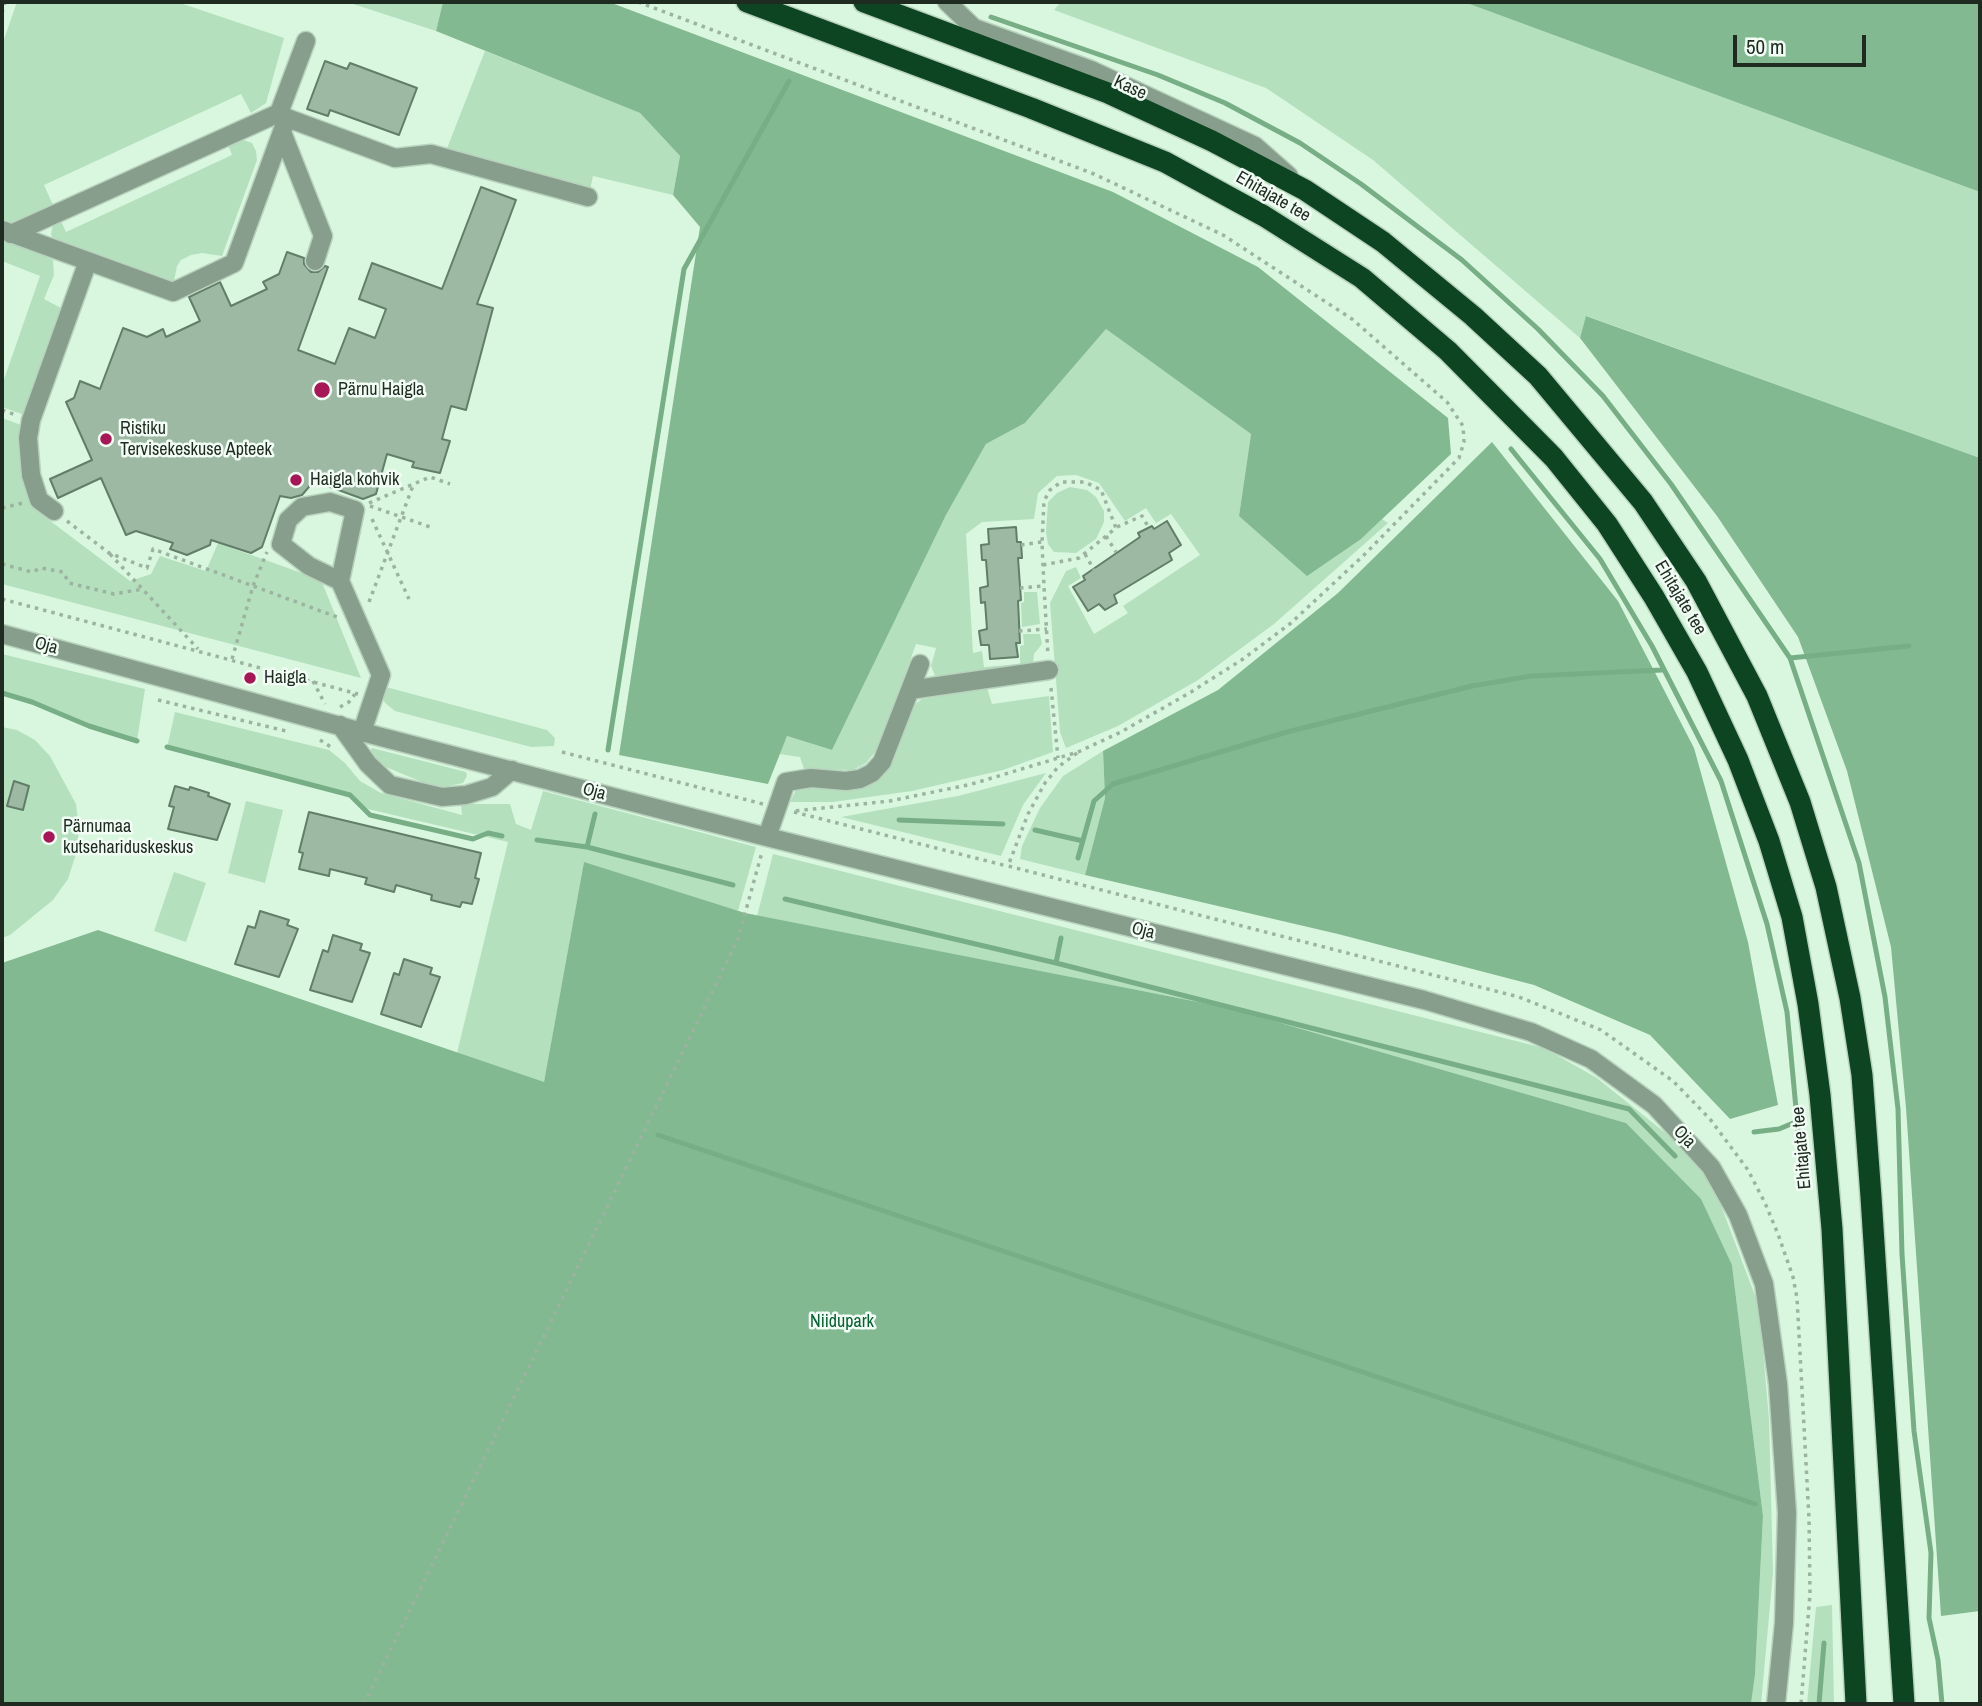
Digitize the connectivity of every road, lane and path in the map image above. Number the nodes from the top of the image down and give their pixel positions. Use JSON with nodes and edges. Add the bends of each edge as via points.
{"nodes":[{"id":1,"x":5,"y":2,"type":"edge"},
{"id":2,"x":638,"y":2,"type":"edge"},
{"id":3,"x":747,"y":2,"type":"edge"},
{"id":4,"x":864,"y":2,"type":"edge"},
{"id":5,"x":947,"y":2,"type":"edge"},
{"id":6,"x":2,"y":13,"type":"edge"},
{"id":7,"x":306,"y":41,"type":"dead end"},
{"id":8,"x":283,"y":121,"type":"junction"},
{"id":9,"x":1305,"y":190,"type":"junction"},
{"id":10,"x":588,"y":197,"type":"dead end"},
{"id":11,"x":6,"y":232,"type":"edge"},
{"id":12,"x":88,"y":261,"type":"junction"},
{"id":13,"x":314,"y":261,"type":"dead end"},
{"id":14,"x":414,"y":483,"type":"junction"},
{"id":15,"x":450,"y":484,"type":"dead end"},
{"id":16,"x":365,"y":505,"type":"junction"},
{"id":17,"x":54,"y":511,"type":"joint"},
{"id":18,"x":401,"y":517,"type":"junction"},
{"id":19,"x":433,"y":528,"type":"dead end"},
{"id":20,"x":1116,"y":528,"type":"junction"},
{"id":21,"x":1149,"y":528,"type":"dead end"},
{"id":22,"x":1106,"y":536,"type":"junction"},
{"id":23,"x":1042,"y":542,"type":"junction"},
{"id":24,"x":281,"y":544,"type":"junction"},
{"id":25,"x":1021,"y":545,"type":"dead end"},
{"id":26,"x":1116,"y":552,"type":"dead end"},
{"id":27,"x":109,"y":553,"type":"junction"},
{"id":28,"x":1085,"y":553,"type":"junction"},
{"id":29,"x":387,"y":554,"type":"junction"},
{"id":30,"x":2,"y":564,"type":"edge"},
{"id":31,"x":1043,"y":565,"type":"junction"},
{"id":32,"x":1094,"y":570,"type":"dead end"},
{"id":33,"x":340,"y":582,"type":"junction"},
{"id":34,"x":253,"y":586,"type":"junction"},
{"id":35,"x":1044,"y":586,"type":"junction"},
{"id":36,"x":1020,"y":588,"type":"dead end"},
{"id":37,"x":143,"y":589,"type":"junction"},
{"id":38,"x":2,"y":599,"type":"edge"},
{"id":39,"x":409,"y":599,"type":"dead end"},
{"id":40,"x":360,"y":625,"type":"junction"},
{"id":41,"x":1047,"y":629,"type":"junction"},
{"id":42,"x":1019,"y":631,"type":"dead end"},
{"id":43,"x":2,"y":634,"type":"edge"},
{"id":44,"x":200,"y":651,"type":"junction"},
{"id":45,"x":232,"y":659,"type":"junction"},
{"id":46,"x":920,"y":664,"type":"dead end"},
{"id":47,"x":1049,"y":670,"type":"junction"},
{"id":48,"x":313,"y":681,"type":"junction"},
{"id":49,"x":910,"y":690,"type":"junction"},
{"id":50,"x":364,"y":691,"type":"junction"},
{"id":51,"x":158,"y":701,"type":"dead end"},
{"id":52,"x":327,"y":708,"type":"dead end"},
{"id":53,"x":339,"y":717,"type":"junction"},
{"id":54,"x":362,"y":732,"type":"junction"},
{"id":55,"x":293,"y":733,"type":"dead end"},
{"id":56,"x":320,"y":740,"type":"dead end"},
{"id":57,"x":1078,"y":752,"type":"junction"},
{"id":58,"x":343,"y":756,"type":"dead end"},
{"id":59,"x":1058,"y":758,"type":"junction"},
{"id":60,"x":512,"y":770,"type":"junction"},
{"id":61,"x":791,"y":811,"type":"dead end"},
{"id":62,"x":766,"y":837,"type":"junction"},
{"id":63,"x":364,"y":1704,"type":"edge"},
{"id":64,"x":1776,"y":1704,"type":"edge"},
{"id":65,"x":1801,"y":1704,"type":"edge"},
{"id":66,"x":1856,"y":1704,"type":"edge"},
{"id":67,"x":1904,"y":1704,"type":"edge"}],
"edges":[{"from":1,"to":6,"type":"path"},
{"from":2,"to":57,"type":"path","via":[[1094,174],[1223,235],[1352,319],[1447,402],[1462,426],[1459,458],[1291,622],[1191,692]]},
{"from":3,"to":66,"type":"highway","name":"Ehitajate tee","via":[[1165,162],[1264,216],[1362,278],[1448,351],[1546,450],[1606,524],[1647,586],[1697,672],[1738,760],[1792,917],[1820,1095],[1832,1229]]},
{"from":4,"to":9,"type":"highway","name":"Ehitajate tee","via":[[1108,93]]},
{"from":5,"to":9,"type":"street","name":"Kase","via":[[974,28],[1091,70],[1255,146]]},
{"from":7,"to":8,"type":"street"},
{"from":8,"to":10,"type":"street","via":[[395,158],[430,154]]},
{"from":8,"to":11,"type":"street"},
{"from":8,"to":12,"type":"street","via":[[234,263],[173,292]]},
{"from":8,"to":13,"type":"street","via":[[323,236]]},
{"from":9,"to":67,"type":"highway","name":"Ehitajate tee","via":[[1383,242],[1538,376],[1643,502],[1696,581],[1757,696],[1800,802],[1826,887],[1862,1075]]},
{"from":11,"to":12,"type":"street"},
{"from":12,"to":17,"type":"street","via":[[28,438],[31,475],[39,500]]},
{"from":14,"to":15,"type":"path","via":[[430,477]]},
{"from":14,"to":16,"type":"path"},
{"from":14,"to":18,"type":"path"},
{"from":16,"to":18,"type":"path"},
{"from":16,"to":29,"type":"path"},
{"from":17,"to":27,"type":"path"},
{"from":18,"to":19,"type":"path"},
{"from":18,"to":29,"type":"path"},
{"from":20,"to":21,"type":"path","via":[[1142,516]]},
{"from":20,"to":22,"type":"path"},
{"from":20,"to":23,"type":"path","via":[[1101,490],[1085,482],[1061,482],[1044,501]]},
{"from":22,"to":26,"type":"path"},
{"from":22,"to":28,"type":"path"},
{"from":23,"to":25,"type":"path"},
{"from":23,"to":31,"type":"path"},
{"from":24,"to":33,"type":"street"},
{"from":24,"to":33,"type":"street","via":[[288,520],[302,507],[330,502],[355,510]]},
{"from":24,"to":34,"type":"path","via":[[265,553]]},
{"from":27,"to":34,"type":"path","via":[[147,568],[153,549]]},
{"from":27,"to":37,"type":"path"},
{"from":28,"to":31,"type":"path"},
{"from":28,"to":32,"type":"path"},
{"from":29,"to":39,"type":"path"},
{"from":29,"to":40,"type":"path"},
{"from":30,"to":37,"type":"path","via":[[32,572],[41,568],[64,572],[69,583],[114,594]]},
{"from":31,"to":35,"type":"path"},
{"from":33,"to":40,"type":"street"},
{"from":34,"to":40,"type":"path"},
{"from":34,"to":45,"type":"path"},
{"from":35,"to":36,"type":"path"},
{"from":35,"to":41,"type":"path"},
{"from":37,"to":44,"type":"path"},
{"from":38,"to":44,"type":"path"},
{"from":40,"to":50,"type":"street","via":[[381,675]]},
{"from":41,"to":42,"type":"path"},
{"from":41,"to":47,"type":"path"},
{"from":43,"to":53,"type":"street","name":"Oja"},
{"from":44,"to":45,"type":"path"},
{"from":45,"to":48,"type":"path"},
{"from":46,"to":49,"type":"street"},
{"from":47,"to":49,"type":"street"},
{"from":47,"to":59,"type":"path"},
{"from":48,"to":50,"type":"path"},
{"from":48,"to":52,"type":"path"},
{"from":49,"to":62,"type":"street","via":[[882,762],[872,773],[846,781],[811,778],[786,782]]},
{"from":50,"to":53,"type":"path"},
{"from":50,"to":54,"type":"street"},
{"from":51,"to":55,"type":"path"},
{"from":53,"to":54,"type":"street","name":"Oja"},
{"from":53,"to":60,"type":"street","via":[[368,764],[390,785],[442,797],[466,795],[492,788]]},
{"from":54,"to":60,"type":"street","name":"Oja"},
{"from":56,"to":58,"type":"path"},
{"from":57,"to":59,"type":"path"},
{"from":57,"to":65,"type":"path","via":[[1045,783],[1008,866],[1486,987],[1555,1010],[1601,1030],[1673,1081],[1710,1119],[1748,1170],[1765,1203],[1797,1298],[1810,1594]]},
{"from":59,"to":61,"type":"path","via":[[972,784],[890,801]]},
{"from":60,"to":62,"type":"street","name":"Oja"},
{"from":62,"to":63,"type":"path","via":[[738,939]]},
{"from":62,"to":64,"type":"street","name":"Oja","via":[[1424,1000],[1531,1032],[1591,1059],[1654,1105],[1711,1167],[1738,1215],[1764,1284],[1778,1384],[1787,1513]]}]}
